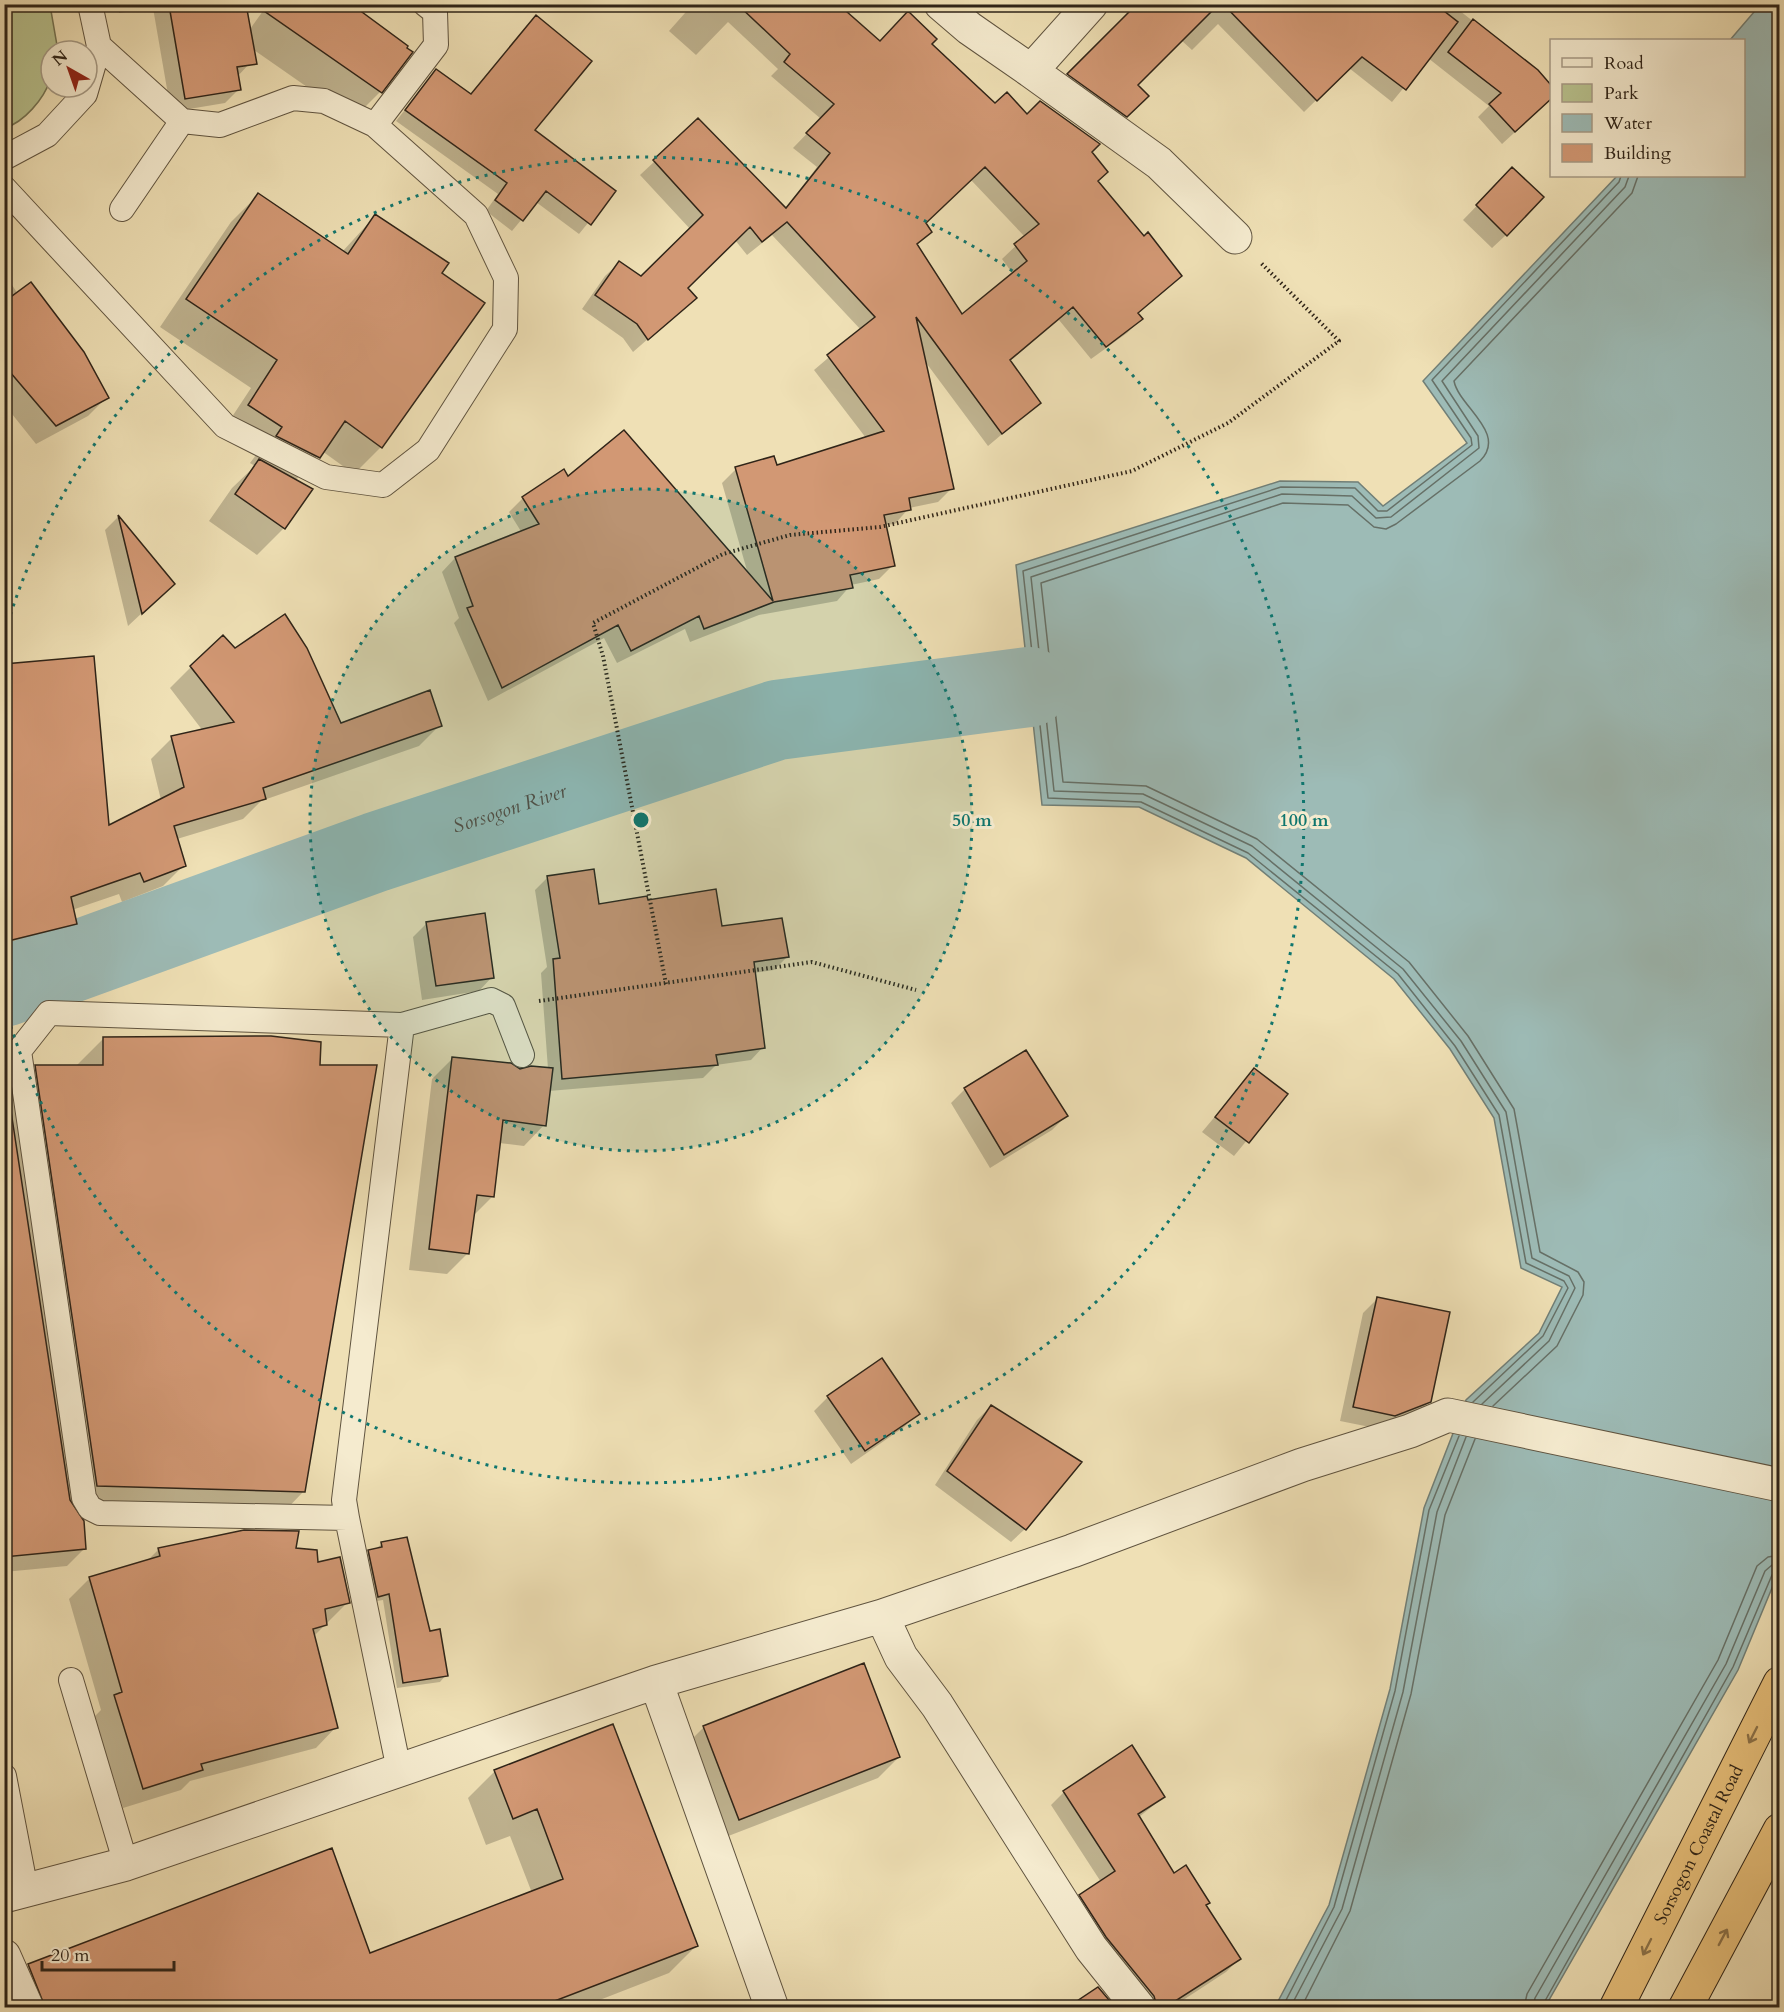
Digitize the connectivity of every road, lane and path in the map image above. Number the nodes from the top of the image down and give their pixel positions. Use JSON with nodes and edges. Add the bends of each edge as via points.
{"nodes":[{"id":1,"x":90,"y":4,"type":"edge"},
{"id":2,"x":425,"y":4,"type":"edge"},
{"id":3,"x":941,"y":4,"type":"edge"},
{"id":4,"x":1091,"y":4,"type":"edge"},
{"id":5,"x":98,"y":39,"type":"edge"},
{"id":6,"x":99,"y":46,"type":"edge"},
{"id":7,"x":1031,"y":71,"type":"junction"},
{"id":8,"x":80,"y":99,"type":"edge"},
{"id":9,"x":182,"y":121,"type":"junction"},
{"id":10,"x":375,"y":124,"type":"junction"},
{"id":11,"x":4,"y":158,"type":"edge"},
{"id":12,"x":4,"y":188,"type":"edge"},
{"id":13,"x":122,"y":209,"type":"dead end"},
{"id":14,"x":1235,"y":237,"type":"joint"},
{"id":15,"x":666,"y":984,"type":"junction"},
{"id":16,"x":916,"y":990,"type":"dead end"},
{"id":17,"x":503,"y":1006,"type":"junction"},
{"id":18,"x":402,"y":1025,"type":"junction"},
{"id":19,"x":522,"y":1055,"type":"dead end"},
{"id":20,"x":1779,"y":1485,"type":"edge"},
{"id":21,"x":347,"y":1518,"type":"junction"},
{"id":22,"x":882,"y":1616,"type":"junction"},
{"id":23,"x":71,"y":1680,"type":"dead end"},
{"id":24,"x":657,"y":1682,"type":"junction"},
{"id":25,"x":1779,"y":1683,"type":"edge"},
{"id":26,"x":399,"y":1770,"type":"junction"},
{"id":27,"x":4,"y":1776,"type":"edge"},
{"id":28,"x":1779,"y":1830,"type":"edge"},
{"id":29,"x":126,"y":1864,"type":"junction"},
{"id":30,"x":15,"y":1893,"type":"edge"},
{"id":31,"x":4,"y":1956,"type":"edge"},
{"id":32,"x":27,"y":2007,"type":"edge"},
{"id":33,"x":772,"y":2007,"type":"edge"},
{"id":34,"x":1138,"y":2007,"type":"edge"},
{"id":35,"x":1616,"y":2007,"type":"edge"},
{"id":36,"x":1685,"y":2007,"type":"edge"}],
"edges":[{"from":1,"to":5,"type":"lane"},
{"from":2,"to":10,"type":"lane","via":[[435,12],[436,45]]},
{"from":3,"to":7,"type":"street"},
{"from":4,"to":7,"type":"street"},
{"from":6,"to":9,"type":"lane"},
{"from":7,"to":14,"type":"street","via":[[1159,163]]},
{"from":8,"to":11,"type":"lane","via":[[47,135]]},
{"from":9,"to":10,"type":"lane","via":[[220,125],[293,98],[324,101]]},
{"from":9,"to":13,"type":"lane"},
{"from":10,"to":12,"type":"lane","via":[[476,215],[506,278],[505,330],[428,450],[382,485],[326,477],[225,426]]},
{"from":14,"to":15,"type":"path","via":[[1339,340],[1228,423],[1132,471],[880,527],[790,535],[723,554],[593,623],[603,656]]},
{"from":15,"to":16,"type":"path","via":[[812,962]]},
{"from":15,"to":17,"type":"path"},
{"from":17,"to":18,"type":"lane","via":[[491,999]]},
{"from":17,"to":19,"type":"lane"},
{"from":18,"to":21,"type":"lane","via":[[344,1500]]},
{"from":18,"to":21,"type":"lane","via":[[49,1013],[19,1051],[84,1498],[90,1508],[100,1513]]},
{"from":20,"to":22,"type":"street","via":[[1448,1415]]},
{"from":21,"to":26,"type":"lane"},
{"from":22,"to":24,"type":"street"},
{"from":22,"to":34,"type":"street","via":[[901,1657],[937,1704],[1091,1948]]},
{"from":23,"to":29,"type":"lane"},
{"from":24,"to":26,"type":"street"},
{"from":24,"to":33,"type":"street"},
{"from":25,"to":35,"type":"highway","name":"Sorsogon Coastal Road","one_way":true},
{"from":26,"to":29,"type":"street"},
{"from":27,"to":30,"type":"lane"},
{"from":36,"to":28,"type":"highway","one_way":true},
{"from":29,"to":30,"type":"street"},
{"from":31,"to":32,"type":"street"}]}
